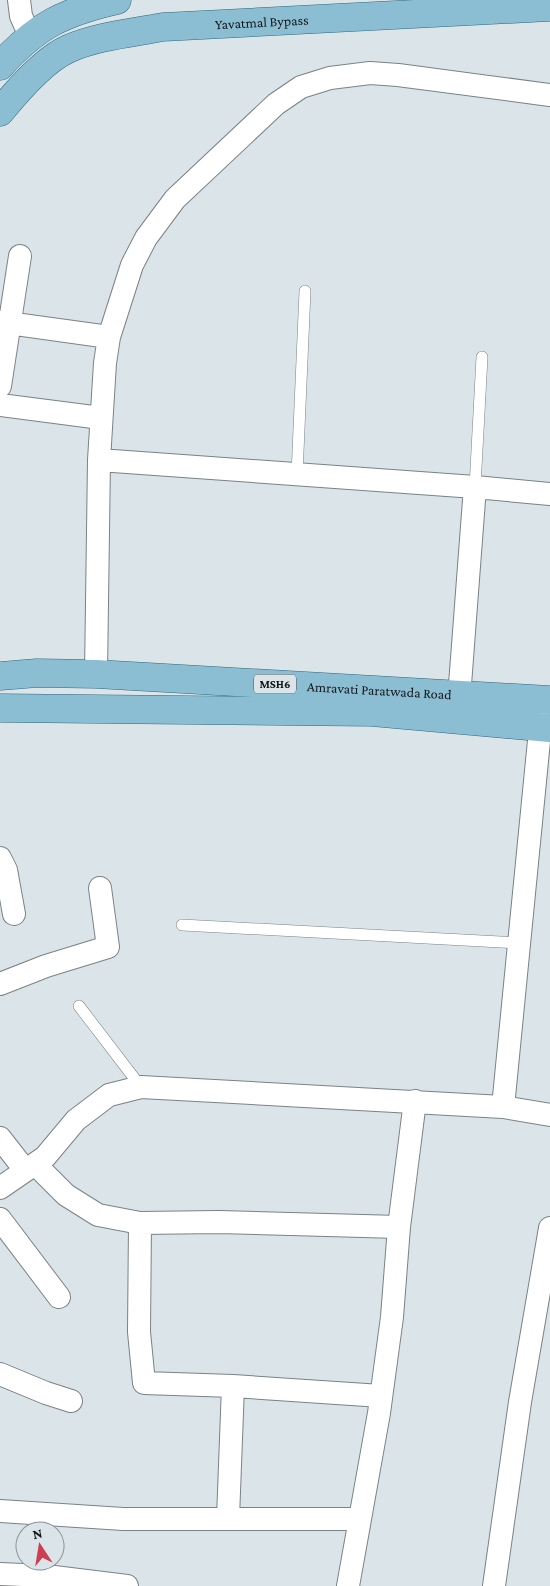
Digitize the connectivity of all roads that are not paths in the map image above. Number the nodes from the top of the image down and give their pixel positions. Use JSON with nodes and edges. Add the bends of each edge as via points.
{"nodes":[{"id":1,"x":19,"y":0,"type":"edge"},
{"id":2,"x":117,"y":0,"type":"edge"},
{"id":3,"x":550,"y":7,"type":"edge"},
{"id":4,"x":30,"y":36,"type":"junction"},
{"id":5,"x":0,"y":66,"type":"edge"},
{"id":6,"x":550,"y":95,"type":"edge"},
{"id":7,"x":0,"y":112,"type":"edge"},
{"id":8,"x":20,"y":256,"type":"dead end"},
{"id":9,"x":305,"y":291,"type":"dead end"},
{"id":10,"x":4,"y":322,"type":"edge"},
{"id":11,"x":109,"y":337,"type":"junction"},
{"id":12,"x":482,"y":357,"type":"dead end"},
{"id":13,"x":0,"y":386,"type":"edge"},
{"id":14,"x":0,"y":405,"type":"edge"},
{"id":15,"x":101,"y":418,"type":"junction"},
{"id":16,"x":99,"y":460,"type":"junction"},
{"id":17,"x":297,"y":475,"type":"junction"},
{"id":18,"x":475,"y":487,"type":"junction"},
{"id":19,"x":550,"y":494,"type":"edge"},
{"id":20,"x":96,"y":674,"type":"junction"},
{"id":21,"x":0,"y":676,"type":"edge"},
{"id":22,"x":546,"y":700,"type":"edge"},
{"id":23,"x":459,"y":707,"type":"junction"},
{"id":24,"x":0,"y":708,"type":"edge"},
{"id":25,"x":545,"y":727,"type":"edge"},
{"id":26,"x":0,"y":858,"type":"edge"},
{"id":27,"x":100,"y":888,"type":"dead end"},
{"id":28,"x":14,"y":914,"type":"dead end"},
{"id":29,"x":182,"y":925,"type":"dead end"},
{"id":30,"x":519,"y":943,"type":"junction"},
{"id":31,"x":0,"y":984,"type":"edge"},
{"id":32,"x":79,"y":1006,"type":"dead end"},
{"id":33,"x":141,"y":1087,"type":"junction"},
{"id":34,"x":415,"y":1101,"type":"junction"},
{"id":35,"x":503,"y":1107,"type":"junction"},
{"id":36,"x":550,"y":1115,"type":"edge"},
{"id":37,"x":0,"y":1138,"type":"edge"},
{"id":38,"x":30,"y":1167,"type":"junction"},
{"id":39,"x":0,"y":1188,"type":"edge"},
{"id":40,"x":0,"y":1219,"type":"edge"},
{"id":41,"x":140,"y":1223,"type":"junction"},
{"id":42,"x":399,"y":1227,"type":"junction"},
{"id":43,"x":550,"y":1228,"type":"edge"},
{"id":44,"x":59,"y":1297,"type":"dead end"},
{"id":45,"x":0,"y":1374,"type":"edge"},
{"id":46,"x":233,"y":1386,"type":"junction"},
{"id":47,"x":381,"y":1396,"type":"junction"},
{"id":48,"x":71,"y":1401,"type":"dead end"},
{"id":49,"x":0,"y":1511,"type":"edge"},
{"id":50,"x":228,"y":1518,"type":"junction"},
{"id":51,"x":359,"y":1519,"type":"junction"},
{"id":52,"x":0,"y":1574,"type":"edge"},
{"id":53,"x":126,"y":1586,"type":"edge"},
{"id":54,"x":348,"y":1586,"type":"edge"},
{"id":55,"x":494,"y":1586,"type":"edge"}],
"edges":[{"from":1,"to":4,"type":"street","via":[[21,16]]},
{"from":2,"to":4,"type":"main road","via":[[82,8],[49,22]]},
{"from":3,"to":7,"type":"main road","name":"Yavatmal Bypass","via":[[163,27],[105,38],[67,49],[40,69]]},
{"from":4,"to":5,"type":"main road"},
{"from":6,"to":11,"type":"street","via":[[370,73],[330,78],[301,87],[276,104],[175,199],[146,238],[132,265]]},
{"from":8,"to":10,"type":"street"},
{"from":9,"to":17,"type":"lane"},
{"from":10,"to":11,"type":"street"},
{"from":10,"to":13,"type":"street"},
{"from":11,"to":15,"type":"street"},
{"from":12,"to":18,"type":"lane"},
{"from":14,"to":15,"type":"street"},
{"from":15,"to":16,"type":"street"},
{"from":16,"to":17,"type":"street"},
{"from":16,"to":20,"type":"street"},
{"from":17,"to":18,"type":"street"},
{"from":18,"to":19,"type":"street"},
{"from":18,"to":23,"type":"street"},
{"from":20,"to":21,"type":"main road","name":"Amravati Paratwada Road","number":"MSH6"},
{"from":20,"to":23,"type":"main road","name":"Amravati Paratwada Road","number":"MSH6"},
{"from":22,"to":23,"type":"main road","name":"Amravati Paratwada Road","number":"MSH6"},
{"from":22,"to":25,"type":"street"},
{"from":23,"to":24,"type":"main road","name":"Amravati Paratwada Road","number":"MSH6","via":[[372,712]]},
{"from":23,"to":25,"type":"main road","name":"Amravati Paratwada Road","number":"MSH6"},
{"from":25,"to":30,"type":"street"},
{"from":26,"to":28,"type":"street","via":[[6,870]]},
{"from":27,"to":31,"type":"street","via":[[108,946]]},
{"from":29,"to":30,"type":"lane"},
{"from":30,"to":35,"type":"street"},
{"from":32,"to":33,"type":"lane"},
{"from":33,"to":34,"type":"street"},
{"from":33,"to":38,"type":"street","via":[[109,1095],[76,1120],[45,1157]]},
{"from":34,"to":35,"type":"street"},
{"from":34,"to":42,"type":"street"},
{"from":35,"to":36,"type":"street"},
{"from":37,"to":38,"type":"street"},
{"from":38,"to":39,"type":"street"},
{"from":38,"to":41,"type":"street","via":[[98,1215]]},
{"from":40,"to":44,"type":"street"},
{"from":41,"to":42,"type":"street","via":[[238,1222]]},
{"from":41,"to":46,"type":"street","via":[[139,1332],[144,1384]]},
{"from":42,"to":47,"type":"street","via":[[392,1317]]},
{"from":43,"to":55,"type":"street","via":[[520,1402]]},
{"from":45,"to":48,"type":"street"},
{"from":46,"to":47,"type":"street"},
{"from":46,"to":50,"type":"street"},
{"from":47,"to":51,"type":"street"},
{"from":49,"to":50,"type":"street","via":[[123,1519]]},
{"from":50,"to":51,"type":"street"},
{"from":51,"to":54,"type":"street"},
{"from":52,"to":53,"type":"street"}]}
